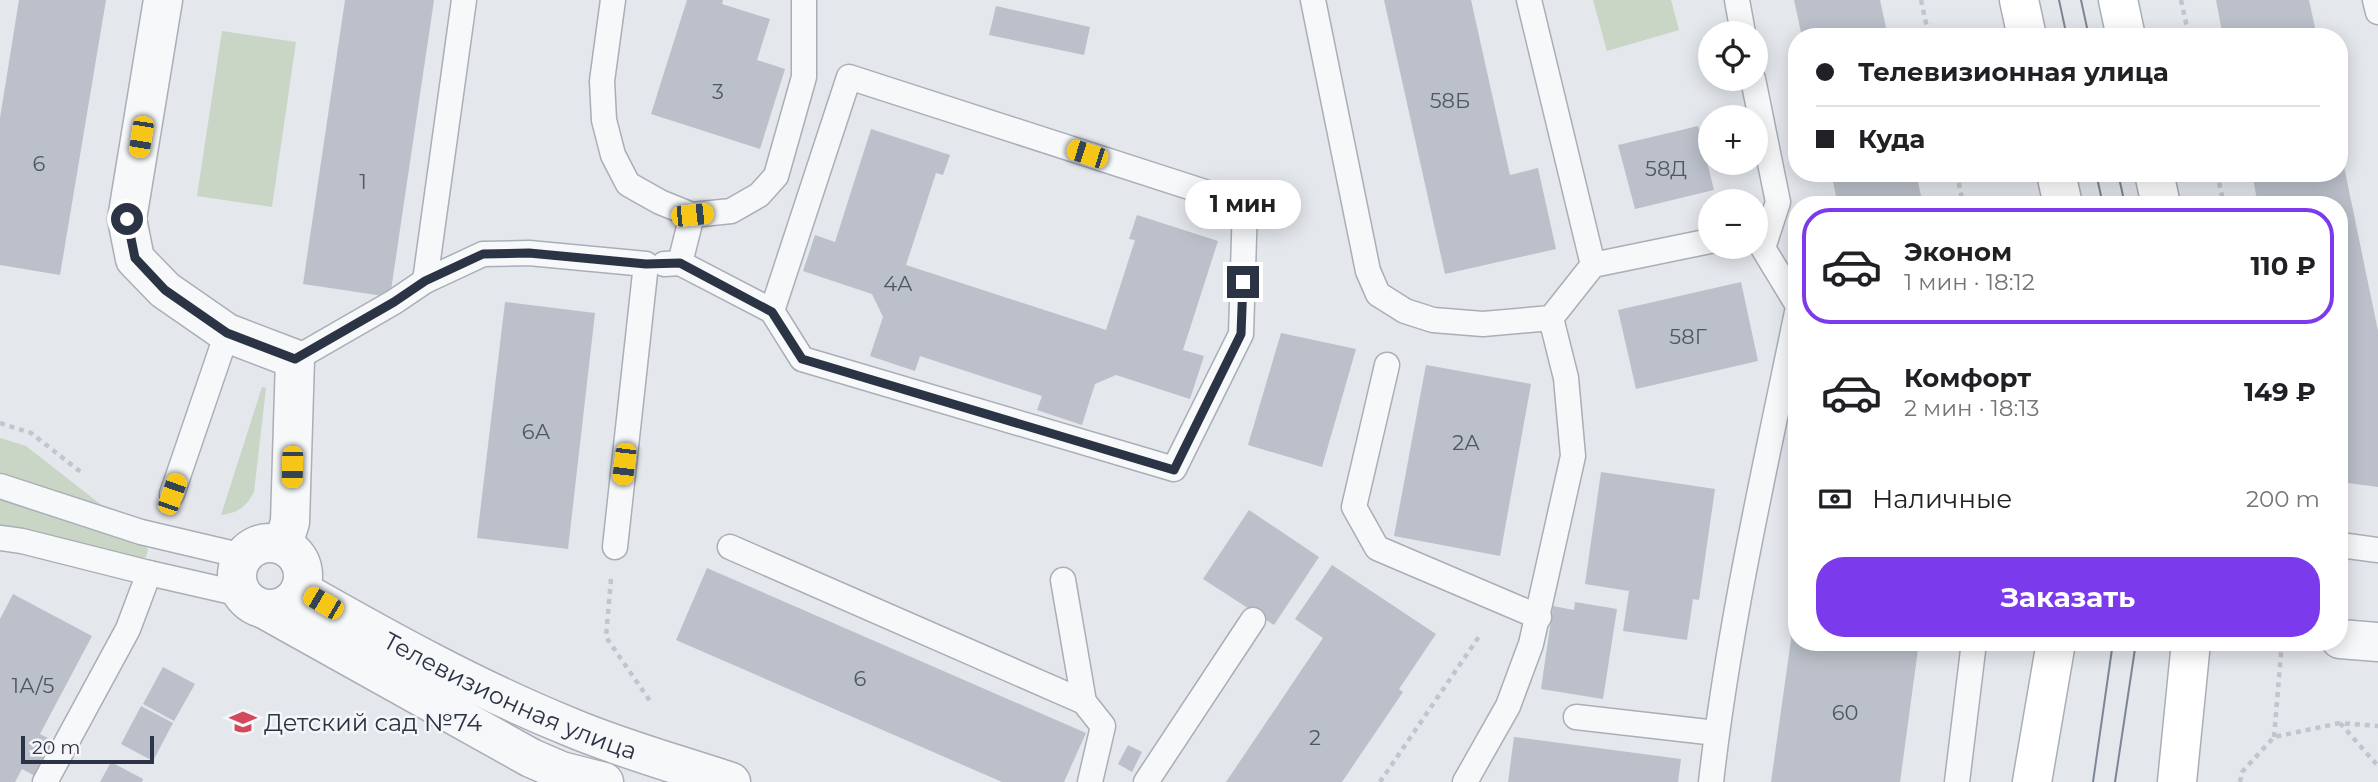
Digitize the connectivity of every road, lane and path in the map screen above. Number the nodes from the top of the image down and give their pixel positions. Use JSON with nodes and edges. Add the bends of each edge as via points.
{"nodes":[{"id":1,"x":163,"y":0,"type":"edge"},
{"id":2,"x":464,"y":0,"type":"edge"},
{"id":3,"x":612,"y":0,"type":"edge"},
{"id":4,"x":804,"y":0,"type":"edge"},
{"id":5,"x":1313,"y":0,"type":"edge"},
{"id":6,"x":1529,"y":0,"type":"edge"},
{"id":7,"x":1737,"y":0,"type":"edge"},
{"id":8,"x":1921,"y":0,"type":"edge"},
{"id":9,"x":2019,"y":0,"type":"edge"},
{"id":10,"x":2118,"y":0,"type":"edge"},
{"id":11,"x":2181,"y":0,"type":"edge"},
{"id":12,"x":2375,"y":0,"type":"edge"},
{"id":13,"x":2378,"y":12,"type":"edge"},
{"id":14,"x":1741,"y":21,"type":"edge"},
{"id":15,"x":1926,"y":28,"type":"edge"},
{"id":16,"x":2025,"y":28,"type":"edge"},
{"id":17,"x":2124,"y":28,"type":"edge"},
{"id":18,"x":2187,"y":28,"type":"edge"},
{"id":19,"x":1755,"y":91,"type":"edge"},
{"id":20,"x":692,"y":215,"type":"junction"},
{"id":21,"x":1768,"y":226,"type":"edge"},
{"id":22,"x":1698,"y":243,"type":"edge"},
{"id":23,"x":1767,"y":259,"type":"edge"},
{"id":24,"x":680,"y":263,"type":"junction"},
{"id":25,"x":646,"y":264,"type":"junction"},
{"id":26,"x":1593,"y":265,"type":"junction"},
{"id":27,"x":425,"y":281,"type":"junction"},
{"id":28,"x":1788,"y":290,"type":"edge"},
{"id":29,"x":772,"y":312,"type":"junction"},
{"id":30,"x":1551,"y":318,"type":"junction"},
{"id":31,"x":227,"y":333,"type":"junction"},
{"id":32,"x":1788,"y":355,"type":"edge"},
{"id":33,"x":295,"y":359,"type":"junction"},
{"id":34,"x":1387,"y":365,"type":"dead end"},
{"id":35,"x":0,"y":486,"type":"edge"},
{"id":36,"x":172,"y":494,"type":"dead end"},
{"id":37,"x":0,"y":538,"type":"edge"},
{"id":38,"x":283,"y":545,"type":"junction"},
{"id":39,"x":2348,"y":546,"type":"edge"},
{"id":40,"x":615,"y":547,"type":"joint"},
{"id":41,"x":730,"y":547,"type":"dead end"},
{"id":42,"x":2378,"y":550,"type":"edge"},
{"id":43,"x":243,"y":556,"type":"junction"},
{"id":44,"x":149,"y":573,"type":"junction"},
{"id":45,"x":1063,"y":580,"type":"dead end"},
{"id":46,"x":300,"y":590,"type":"junction"},
{"id":47,"x":252,"y":601,"type":"junction"},
{"id":48,"x":1539,"y":617,"type":"junction"},
{"id":49,"x":1253,"y":620,"type":"dead end"},
{"id":50,"x":1480,"y":635,"type":"dead end"},
{"id":51,"x":2348,"y":640,"type":"edge"},
{"id":52,"x":2378,"y":642,"type":"edge"},
{"id":53,"x":1972,"y":651,"type":"edge"},
{"id":54,"x":2054,"y":651,"type":"edge"},
{"id":55,"x":2190,"y":651,"type":"edge"},
{"id":56,"x":2281,"y":651,"type":"edge"},
{"id":57,"x":650,"y":701,"type":"dead end"},
{"id":58,"x":1084,"y":702,"type":"junction"},
{"id":59,"x":1576,"y":717,"type":"dead end"},
{"id":60,"x":2340,"y":723,"type":"junction"},
{"id":61,"x":2378,"y":726,"type":"edge"},
{"id":62,"x":1716,"y":733,"type":"junction"},
{"id":63,"x":2274,"y":737,"type":"junction"},
{"id":64,"x":2378,"y":766,"type":"edge"},
{"id":65,"x":559,"y":776,"type":"edge"},
{"id":66,"x":45,"y":782,"type":"edge"},
{"id":67,"x":604,"y":782,"type":"edge"},
{"id":68,"x":731,"y":782,"type":"edge"},
{"id":69,"x":1090,"y":782,"type":"edge"},
{"id":70,"x":1146,"y":782,"type":"edge"},
{"id":71,"x":1380,"y":782,"type":"edge"},
{"id":72,"x":1465,"y":782,"type":"edge"},
{"id":73,"x":1711,"y":782,"type":"edge"},
{"id":74,"x":1957,"y":782,"type":"edge"},
{"id":75,"x":2032,"y":782,"type":"edge"},
{"id":76,"x":2177,"y":782,"type":"edge"},
{"id":77,"x":2240,"y":782,"type":"edge"}],
"edges":[{"from":1,"to":31,"type":"street","via":[[127,219],[135,258],[165,290]]},
{"from":2,"to":27,"type":"lane"},
{"from":3,"to":20,"type":"lane","via":[[602,81],[604,120],[613,155],[628,184]]},
{"from":4,"to":20,"type":"lane","via":[[804,77],[776,176],[758,195],[731,211]]},
{"from":5,"to":30,"type":"lane","via":[[1368,271],[1378,294],[1405,312],[1433,320],[1483,324]]},
{"from":6,"to":26,"type":"lane"},
{"from":7,"to":14,"type":"lane"},
{"from":8,"to":15,"type":"path"},
{"from":9,"to":16,"type":"main road"},
{"from":10,"to":17,"type":"main road"},
{"from":11,"to":18,"type":"path"},
{"from":12,"to":13,"type":"lane"},
{"from":19,"to":21,"type":"lane","via":[[1778,202]]},
{"from":20,"to":24,"type":"lane"},
{"from":22,"to":26,"type":"lane"},
{"from":23,"to":28,"type":"lane"},
{"from":24,"to":25,"type":"lane"},
{"from":24,"to":29,"type":"lane"},
{"from":25,"to":27,"type":"lane","via":[[529,253],[483,254]]},
{"from":25,"to":40,"type":"lane"},
{"from":26,"to":30,"type":"lane"},
{"from":27,"to":33,"type":"lane"},
{"from":29,"to":29,"type":"lane","via":[[802,359],[1174,470],[1241,334],[1245,205],[849,78]]},
{"from":30,"to":48,"type":"lane","via":[[1566,378],[1573,456]]},
{"from":31,"to":33,"type":"street"},
{"from":31,"to":36,"type":"lane"},
{"from":32,"to":62,"type":"lane"},
{"from":33,"to":38,"type":"street","via":[[290,522]]},
{"from":34,"to":48,"type":"lane","via":[[1354,507],[1377,548]]},
{"from":35,"to":43,"type":"lane","via":[[141,532]]},
{"from":37,"to":44,"type":"lane"},
{"from":38,"to":43,"type":"street","via":[[257,545]]},
{"from":38,"to":46,"type":"street","via":[[300,561],[304,575]]},
{"from":39,"to":42,"type":"lane"},
{"from":40,"to":57,"type":"path","via":[[606,637]]},
{"from":41,"to":58,"type":"lane"},
{"from":43,"to":47,"type":"street","via":[[237,574]]},
{"from":44,"to":47,"type":"lane"},
{"from":44,"to":66,"type":"lane","via":[[128,629]]},
{"from":45,"to":58,"type":"lane"},
{"from":46,"to":47,"type":"street","via":[[285,606]]},
{"from":46,"to":68,"type":"street","name":"Телевизионная улица","via":[[413,655],[520,706],[595,737]]},
{"from":47,"to":65,"type":"street","name":"Телевизионная улица"},
{"from":48,"to":72,"type":"lane","via":[[1508,706]]},
{"from":49,"to":70,"type":"lane"},
{"from":50,"to":71,"type":"path"},
{"from":51,"to":52,"type":"street"},
{"from":53,"to":74,"type":"lane"},
{"from":54,"to":75,"type":"main road"},
{"from":55,"to":76,"type":"main road"},
{"from":56,"to":63,"type":"path"},
{"from":58,"to":69,"type":"lane","via":[[1103,726]]},
{"from":59,"to":62,"type":"lane"},
{"from":60,"to":61,"type":"path"},
{"from":60,"to":63,"type":"path"},
{"from":60,"to":64,"type":"path"},
{"from":62,"to":73,"type":"lane"},
{"from":63,"to":77,"type":"path","via":[[2242,772]]},
{"from":65,"to":67,"type":"street","name":"Телевизионная улица"}]}
